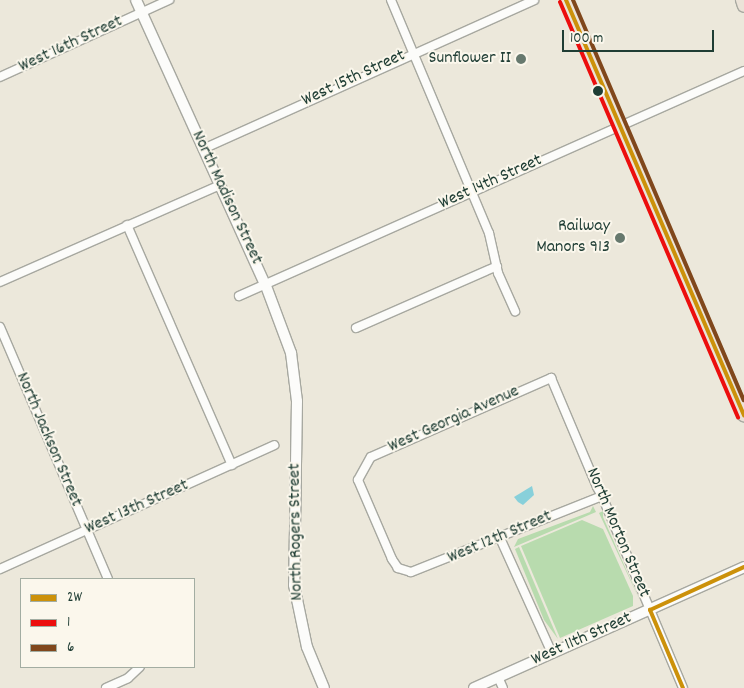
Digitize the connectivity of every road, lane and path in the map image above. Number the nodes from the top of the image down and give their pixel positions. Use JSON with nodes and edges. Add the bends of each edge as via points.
{"nodes":[{"id":1,"x":136,"y":0,"type":"edge"},
{"id":2,"x":169,"y":0,"type":"edge"},
{"id":3,"x":391,"y":0,"type":"edge"},
{"id":4,"x":534,"y":0,"type":"edge"},
{"id":5,"x":566,"y":0,"type":"edge"},
{"id":6,"x":742,"y":0,"type":"edge"},
{"id":7,"x":744,"y":6,"type":"edge"},
{"id":8,"x":142,"y":12,"type":"junction"},
{"id":9,"x":414,"y":52,"type":"junction"},
{"id":10,"x":744,"y":71,"type":"edge"},
{"id":11,"x":0,"y":77,"type":"edge"},
{"id":12,"x":621,"y":126,"type":"junction"},
{"id":13,"x":203,"y":149,"type":"junction"},
{"id":14,"x":220,"y":184,"type":"junction"},
{"id":15,"x":472,"y":192,"type":"junction"},
{"id":16,"x":127,"y":225,"type":"junction"},
{"id":17,"x":497,"y":266,"type":"junction"},
{"id":18,"x":0,"y":282,"type":"edge"},
{"id":19,"x":266,"y":286,"type":"junction"},
{"id":20,"x":239,"y":296,"type":"dead end"},
{"id":21,"x":515,"y":311,"type":"dead end"},
{"id":22,"x":0,"y":327,"type":"edge"},
{"id":23,"x":356,"y":328,"type":"dead end"},
{"id":24,"x":551,"y":378,"type":"joint"},
{"id":25,"x":297,"y":401,"type":"joint"},
{"id":26,"x":744,"y":416,"type":"edge"},
{"id":27,"x":274,"y":445,"type":"dead end"},
{"id":28,"x":232,"y":465,"type":"junction"},
{"id":29,"x":602,"y":496,"type":"junction"},
{"id":30,"x":87,"y":530,"type":"junction"},
{"id":31,"x":500,"y":538,"type":"junction"},
{"id":32,"x":744,"y":567,"type":"edge"},
{"id":33,"x":398,"y":568,"type":"joint"},
{"id":34,"x":0,"y":569,"type":"edge"},
{"id":35,"x":108,"y":578,"type":"edge"},
{"id":36,"x":650,"y":610,"type":"junction"},
{"id":37,"x":552,"y":653,"type":"junction"},
{"id":38,"x":140,"y":668,"type":"edge"},
{"id":39,"x":498,"y":677,"type":"junction"},
{"id":40,"x":106,"y":688,"type":"edge"},
{"id":41,"x":324,"y":688,"type":"edge"},
{"id":42,"x":474,"y":688,"type":"edge"},
{"id":43,"x":503,"y":688,"type":"edge"},
{"id":44,"x":683,"y":688,"type":"edge"}],
"edges":[{"from":1,"to":8,"type":"street","name":"North Madison Street"},
{"from":2,"to":8,"type":"street","name":"West 16th Street"},
{"from":3,"to":9,"type":"street"},
{"from":4,"to":9,"type":"street","name":"West 15th Street"},
{"from":5,"to":12,"type":"main road"},
{"from":6,"to":7,"type":"main road"},
{"from":8,"to":11,"type":"street","name":"West 16th Street"},
{"from":8,"to":13,"type":"street","name":"North Madison Street"},
{"from":9,"to":13,"type":"street","name":"West 15th Street"},
{"from":9,"to":15,"type":"street"},
{"from":10,"to":12,"type":"street","name":"West 14th Street"},
{"from":12,"to":15,"type":"street","name":"West 14th Street"},
{"from":12,"to":26,"type":"main road"},
{"from":13,"to":14,"type":"street","name":"North Madison Street"},
{"from":14,"to":16,"type":"street"},
{"from":14,"to":19,"type":"street","name":"North Madison Street"},
{"from":15,"to":17,"type":"street"},
{"from":15,"to":19,"type":"street","name":"West 14th Street"},
{"from":16,"to":18,"type":"street"},
{"from":16,"to":28,"type":"street"},
{"from":17,"to":21,"type":"street"},
{"from":17,"to":23,"type":"street"},
{"from":19,"to":20,"type":"street","name":"West 14th Street"},
{"from":19,"to":25,"type":"street","name":"North Madison Street","via":[[291,353]]},
{"from":22,"to":30,"type":"street","name":"North Jackson Street"},
{"from":24,"to":29,"type":"street","name":"North Morton Street"},
{"from":24,"to":33,"type":"street","name":"West Georgia Avenue","via":[[370,457],[361,469],[360,489]]},
{"from":25,"to":41,"type":"street","name":"North Rogers Street","via":[[294,541],[298,617]]},
{"from":27,"to":28,"type":"street","name":"West 13th Street"},
{"from":28,"to":30,"type":"street","name":"West 13th Street"},
{"from":29,"to":31,"type":"street","name":"West 12th Street"},
{"from":29,"to":36,"type":"street","name":"North Morton Street"},
{"from":30,"to":34,"type":"street","name":"West 13th Street"},
{"from":30,"to":35,"type":"street","name":"North Jackson Street"},
{"from":31,"to":33,"type":"street","name":"West 12th Street","via":[[424,570]]},
{"from":31,"to":37,"type":"street"},
{"from":32,"to":36,"type":"street","name":"West 11th Street"},
{"from":36,"to":37,"type":"street","name":"West 11th Street"},
{"from":36,"to":44,"type":"street","name":"North Morton Street"},
{"from":37,"to":39,"type":"street","name":"West 11th Street"},
{"from":38,"to":40,"type":"street"},
{"from":39,"to":42,"type":"street","name":"West 11th Street"},
{"from":39,"to":43,"type":"street"}]}
